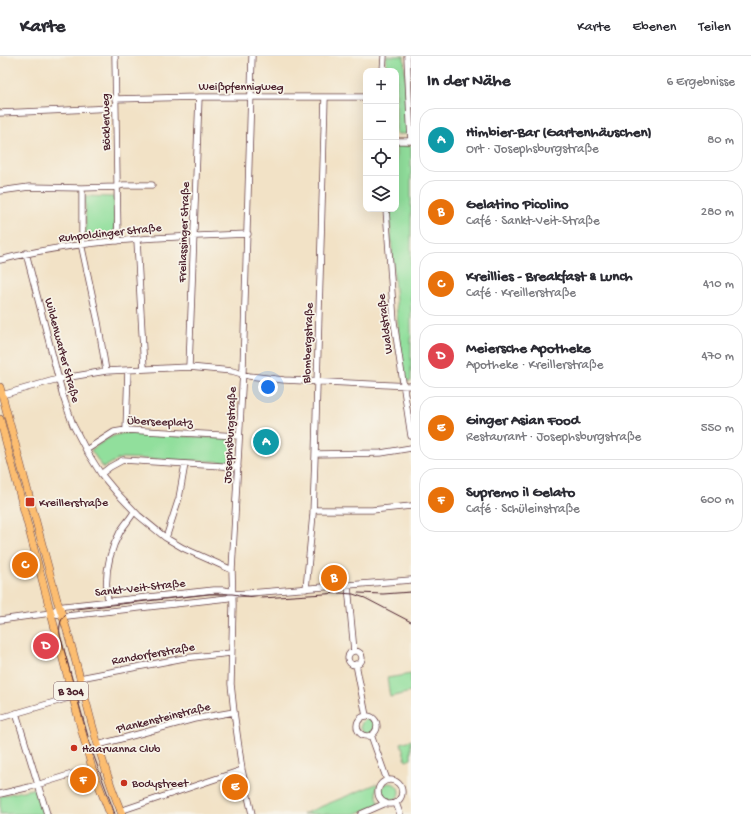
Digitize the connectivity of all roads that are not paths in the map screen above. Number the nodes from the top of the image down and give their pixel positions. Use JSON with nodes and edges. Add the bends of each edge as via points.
{"nodes":[{"id":1,"x":114,"y":56,"type":"edge"},
{"id":2,"x":252,"y":56,"type":"edge"},
{"id":3,"x":384,"y":56,"type":"edge"},
{"id":4,"x":408,"y":60,"type":"edge"},
{"id":5,"x":383,"y":68,"type":"edge"},
{"id":6,"x":199,"y":97,"type":"junction"},
{"id":7,"x":252,"y":97,"type":"junction"},
{"id":8,"x":325,"y":97,"type":"junction"},
{"id":9,"x":363,"y":97,"type":"edge"},
{"id":10,"x":115,"y":99,"type":"junction"},
{"id":11,"x":115,"y":108,"type":"junction"},
{"id":12,"x":0,"y":113,"type":"edge"},
{"id":13,"x":399,"y":140,"type":"edge"},
{"id":14,"x":411,"y":141,"type":"edge"},
{"id":15,"x":152,"y":185,"type":"dead end"},
{"id":16,"x":117,"y":187,"type":"junction"},
{"id":17,"x":82,"y":188,"type":"junction"},
{"id":18,"x":0,"y":191,"type":"edge"},
{"id":19,"x":386,"y":212,"type":"edge"},
{"id":20,"x":248,"y":234,"type":"junction"},
{"id":21,"x":194,"y":236,"type":"junction"},
{"id":22,"x":137,"y":240,"type":"junction"},
{"id":23,"x":118,"y":241,"type":"junction"},
{"id":24,"x":82,"y":244,"type":"junction"},
{"id":25,"x":26,"y":253,"type":"junction"},
{"id":26,"x":0,"y":260,"type":"edge"},
{"id":27,"x":189,"y":367,"type":"junction"},
{"id":28,"x":144,"y":369,"type":"junction"},
{"id":29,"x":128,"y":370,"type":"junction"},
{"id":30,"x":106,"y":371,"type":"junction"},
{"id":31,"x":243,"y":374,"type":"junction"},
{"id":32,"x":58,"y":379,"type":"junction"},
{"id":33,"x":317,"y":381,"type":"junction"},
{"id":34,"x":403,"y":386,"type":"junction"},
{"id":35,"x":411,"y":386,"type":"edge"},
{"id":36,"x":0,"y":387,"type":"edge"},
{"id":37,"x":2,"y":395,"type":"junction"},
{"id":38,"x":0,"y":419,"type":"edge"},
{"id":39,"x":126,"y":430,"type":"junction"},
{"id":40,"x":239,"y":436,"type":"junction"},
{"id":41,"x":411,"y":436,"type":"edge"},
{"id":42,"x":411,"y":448,"type":"edge"},
{"id":43,"x":86,"y":450,"type":"junction"},
{"id":44,"x":315,"y":454,"type":"junction"},
{"id":45,"x":185,"y":464,"type":"junction"},
{"id":46,"x":238,"y":467,"type":"junction"},
{"id":47,"x":101,"y":474,"type":"junction"},
{"id":48,"x":411,"y":506,"type":"edge"},
{"id":49,"x":313,"y":510,"type":"junction"},
{"id":50,"x":134,"y":512,"type":"junction"},
{"id":51,"x":166,"y":538,"type":"junction"},
{"id":52,"x":232,"y":570,"type":"junction"},
{"id":53,"x":411,"y":580,"type":"edge"},
{"id":54,"x":348,"y":586,"type":"junction"},
{"id":55,"x":306,"y":589,"type":"junction"},
{"id":56,"x":233,"y":594,"type":"junction"},
{"id":57,"x":108,"y":601,"type":"junction"},
{"id":58,"x":60,"y":607,"type":"junction"},
{"id":59,"x":51,"y":613,"type":"junction"},
{"id":60,"x":63,"y":616,"type":"junction"},
{"id":61,"x":0,"y":620,"type":"edge"},
{"id":62,"x":354,"y":651,"type":"junction"},
{"id":63,"x":231,"y":653,"type":"junction"},
{"id":64,"x":356,"y":664,"type":"junction"},
{"id":65,"x":80,"y":678,"type":"junction"},
{"id":66,"x":72,"y":697,"type":"junction"},
{"id":67,"x":234,"y":712,"type":"junction"},
{"id":68,"x":16,"y":713,"type":"junction"},
{"id":69,"x":366,"y":716,"type":"junction"},
{"id":70,"x":0,"y":718,"type":"edge"},
{"id":71,"x":371,"y":735,"type":"junction"},
{"id":72,"x":98,"y":745,"type":"junction"},
{"id":73,"x":92,"y":768,"type":"junction"},
{"id":74,"x":242,"y":770,"type":"junction"},
{"id":75,"x":387,"y":780,"type":"junction"},
{"id":76,"x":38,"y":784,"type":"junction"},
{"id":77,"x":0,"y":794,"type":"edge"},
{"id":78,"x":396,"y":803,"type":"junction"},
{"id":79,"x":386,"y":804,"type":"junction"},
{"id":80,"x":121,"y":812,"type":"edge"},
{"id":81,"x":47,"y":814,"type":"edge"},
{"id":82,"x":110,"y":814,"type":"edge"},
{"id":83,"x":252,"y":814,"type":"edge"},
{"id":84,"x":361,"y":814,"type":"edge"},
{"id":85,"x":400,"y":814,"type":"edge"}],
"edges":[{"from":1,"to":10,"type":"street","name":"Böcklerweg"},
{"from":2,"to":7,"type":"street","name":"Josephsburgstraße"},
{"from":3,"to":5,"type":"street"},
{"from":4,"to":14,"type":"street"},
{"from":6,"to":7,"type":"street","name":"Weißpfennigweg"},
{"from":6,"to":10,"type":"street","name":"Weißpfennigweg"},
{"from":6,"to":21,"type":"street","name":"Freilassinger Straße"},
{"from":7,"to":8,"type":"street","name":"Weißpfennigweg"},
{"from":7,"to":20,"type":"street","name":"Josephsburgstraße"},
{"from":8,"to":9,"type":"street","name":"Weißpfennigweg"},
{"from":8,"to":33,"type":"street","name":"Blombergstraße"},
{"from":10,"to":11,"type":"street","name":"Böcklerweg"},
{"from":11,"to":12,"type":"street"},
{"from":11,"to":16,"type":"street","name":"Böcklerweg"},
{"from":13,"to":14,"type":"street"},
{"from":15,"to":16,"type":"street"},
{"from":16,"to":17,"type":"street"},
{"from":16,"to":23,"type":"street","name":"Böcklerweg"},
{"from":17,"to":18,"type":"street","via":[[29,187]]},
{"from":17,"to":24,"type":"street"},
{"from":19,"to":34,"type":"street","name":"Waldstraße","via":[[394,322]]},
{"from":20,"to":21,"type":"street","name":"Ruhpoldinger Straße"},
{"from":20,"to":31,"type":"street","name":"Josephsburgstraße"},
{"from":21,"to":22,"type":"street","name":"Ruhpoldinger Straße"},
{"from":21,"to":27,"type":"street","name":"Freilassinger Straße"},
{"from":22,"to":23,"type":"street","name":"Ruhpoldinger Straße"},
{"from":22,"to":28,"type":"street"},
{"from":23,"to":24,"type":"street","name":"Ruhpoldinger Straße"},
{"from":24,"to":25,"type":"street","name":"Ruhpoldinger Straße"},
{"from":24,"to":30,"type":"street"},
{"from":25,"to":26,"type":"street","name":"Ruhpoldinger Straße"},
{"from":25,"to":32,"type":"street","name":"Wildenwarter Straße"},
{"from":27,"to":28,"type":"street"},
{"from":27,"to":31,"type":"street"},
{"from":28,"to":29,"type":"street"},
{"from":29,"to":30,"type":"street"},
{"from":29,"to":39,"type":"street"},
{"from":30,"to":32,"type":"street"},
{"from":31,"to":33,"type":"street","via":[[284,380]]},
{"from":31,"to":40,"type":"street","name":"Josephsburgstraße"},
{"from":32,"to":37,"type":"street"},
{"from":32,"to":43,"type":"street","name":"Wildenwarter Straße","via":[[73,425]]},
{"from":33,"to":34,"type":"street"},
{"from":33,"to":44,"type":"street","name":"Blombergstraße"},
{"from":34,"to":35,"type":"street"},
{"from":34,"to":41,"type":"street","name":"Waldstraße"},
{"from":36,"to":37,"type":"main road","number":"B 304"},
{"from":37,"to":58,"type":"main road","number":"B 304"},
{"from":38,"to":59,"type":"main road","number":"B 304"},
{"from":39,"to":40,"type":"street","name":"Überseeplatz"},
{"from":39,"to":43,"type":"street","name":"Überseeplatz","via":[[114,432]]},
{"from":40,"to":46,"type":"street","name":"Josephsburgstraße"},
{"from":42,"to":44,"type":"street","via":[[381,453]]},
{"from":43,"to":47,"type":"street","name":"Wildenwarter Straße"},
{"from":44,"to":49,"type":"street","name":"Blombergstraße"},
{"from":45,"to":46,"type":"street"},
{"from":45,"to":47,"type":"street","via":[[123,460]]},
{"from":45,"to":51,"type":"street","via":[[179,498]]},
{"from":46,"to":52,"type":"street","name":"Josephsburgstraße"},
{"from":47,"to":50,"type":"street","name":"Wildenwarter Straße"},
{"from":48,"to":49,"type":"street","via":[[372,510]]},
{"from":49,"to":55,"type":"street","name":"Blombergstraße"},
{"from":50,"to":51,"type":"street","name":"Wildenwarter Straße"},
{"from":50,"to":57,"type":"street","via":[[121,531],[107,566]]},
{"from":51,"to":52,"type":"street","name":"Wildenwarter Straße"},
{"from":52,"to":56,"type":"street","name":"Josephsburgstraße"},
{"from":53,"to":54,"type":"street","name":"Sankt-Veit-Straße"},
{"from":54,"to":55,"type":"street","name":"Sankt-Veit-Straße"},
{"from":54,"to":62,"type":"street"},
{"from":55,"to":56,"type":"street","name":"Sankt-Veit-Straße"},
{"from":56,"to":57,"type":"street","name":"Sankt-Veit-Straße","via":[[223,590]]},
{"from":56,"to":60,"type":"street","name":"Sankt-Veit-Straße","via":[[228,598]]},
{"from":56,"to":63,"type":"street","name":"Josephsburgstraße"},
{"from":57,"to":58,"type":"street","name":"Sankt-Veit-Straße"},
{"from":58,"to":59,"type":"street","name":"Sankt-Veit-Straße"},
{"from":58,"to":60,"type":"main road","number":"B 304"},
{"from":59,"to":60,"type":"street","name":"Sankt-Veit-Straße"},
{"from":59,"to":61,"type":"street","name":"Sankt-Veit-Straße"},
{"from":59,"to":66,"type":"main road","number":"B 304"},
{"from":60,"to":65,"type":"main road","number":"B 304"},
{"from":62,"to":64,"type":"street","via":[[362,657]]},
{"from":62,"to":64,"type":"street","via":[[348,655],[348,659],[350,663]]},
{"from":63,"to":65,"type":"street","name":"Randorferstraße","via":[[184,658]]},
{"from":63,"to":67,"type":"street","name":"Josephsburgstraße"},
{"from":64,"to":69,"type":"street"},
{"from":65,"to":72,"type":"main road","number":"B 304"},
{"from":66,"to":68,"type":"street"},
{"from":66,"to":73,"type":"main road","number":"B 304"},
{"from":67,"to":72,"type":"street","name":"Plankensteinstraße","via":[[194,719]]},
{"from":67,"to":74,"type":"street","name":"Josephsburgstraße"},
{"from":68,"to":70,"type":"street"},
{"from":68,"to":76,"type":"street"},
{"from":69,"to":71,"type":"street","via":[[372,717],[376,722],[376,731]]},
{"from":69,"to":71,"type":"street","via":[[360,719],[358,728],[362,734]]},
{"from":71,"to":75,"type":"street"},
{"from":72,"to":80,"type":"main road","number":"B 304"},
{"from":73,"to":76,"type":"street"},
{"from":73,"to":82,"type":"main road","number":"B 304"},
{"from":74,"to":80,"type":"street"},
{"from":74,"to":83,"type":"street","name":"Josephsburgstraße"},
{"from":75,"to":78,"type":"street","via":[[395,780],[402,788],[402,795]]},
{"from":75,"to":79,"type":"street","via":[[378,789],[379,798]]},
{"from":76,"to":77,"type":"street"},
{"from":76,"to":81,"type":"street"},
{"from":78,"to":79,"type":"street"},
{"from":78,"to":85,"type":"street"},
{"from":79,"to":84,"type":"street"}]}
